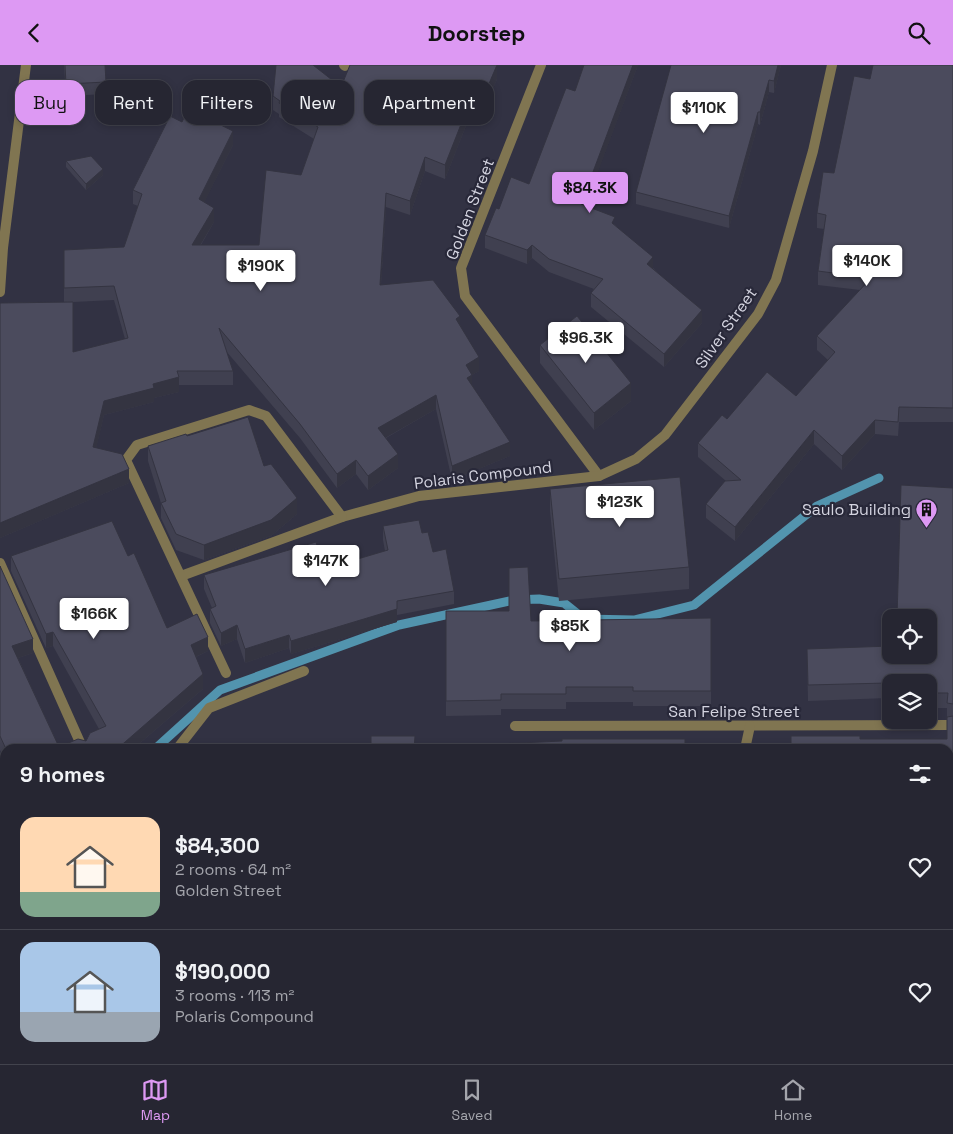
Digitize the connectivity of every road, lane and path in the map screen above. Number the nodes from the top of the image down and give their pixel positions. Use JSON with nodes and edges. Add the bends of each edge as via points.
{"nodes":[{"id":1,"x":26,"y":65,"type":"edge"},
{"id":2,"x":541,"y":65,"type":"edge"},
{"id":3,"x":832,"y":65,"type":"edge"},
{"id":4,"x":0,"y":292,"type":"edge"},
{"id":5,"x":599,"y":475,"type":"junction"},
{"id":6,"x":342,"y":517,"type":"junction"},
{"id":7,"x":0,"y":563,"type":"edge"},
{"id":8,"x":181,"y":576,"type":"junction"},
{"id":9,"x":304,"y":671,"type":"dead end"},
{"id":10,"x":226,"y":673,"type":"dead end"},
{"id":11,"x":953,"y":725,"type":"edge"},
{"id":12,"x":515,"y":726,"type":"dead end"},
{"id":13,"x":750,"y":726,"type":"junction"},
{"id":14,"x":81,"y":744,"type":"edge"},
{"id":15,"x":181,"y":744,"type":"edge"},
{"id":16,"x":746,"y":744,"type":"edge"}],
"edges":[{"from":1,"to":4,"type":"street"},
{"from":2,"to":5,"type":"street","name":"Golden Street","via":[[461,268],[465,296]]},
{"from":3,"to":5,"type":"street","name":"Silver Street","via":[[813,151],[776,280],[758,314],[665,435],[636,459]]},
{"from":5,"to":6,"type":"street","name":"Polaris Compound","via":[[419,495]]},
{"from":6,"to":8,"type":"street","name":"Polaris Compound"},
{"from":6,"to":8,"type":"street","via":[[266,416],[249,410],[137,445],[126,460]]},
{"from":7,"to":14,"type":"street"},
{"from":8,"to":10,"type":"street"},
{"from":9,"to":15,"type":"street","via":[[209,708]]},
{"from":11,"to":13,"type":"street","name":"San Felipe Street"},
{"from":12,"to":13,"type":"street","name":"San Felipe Street"},
{"from":13,"to":16,"type":"street"}]}
